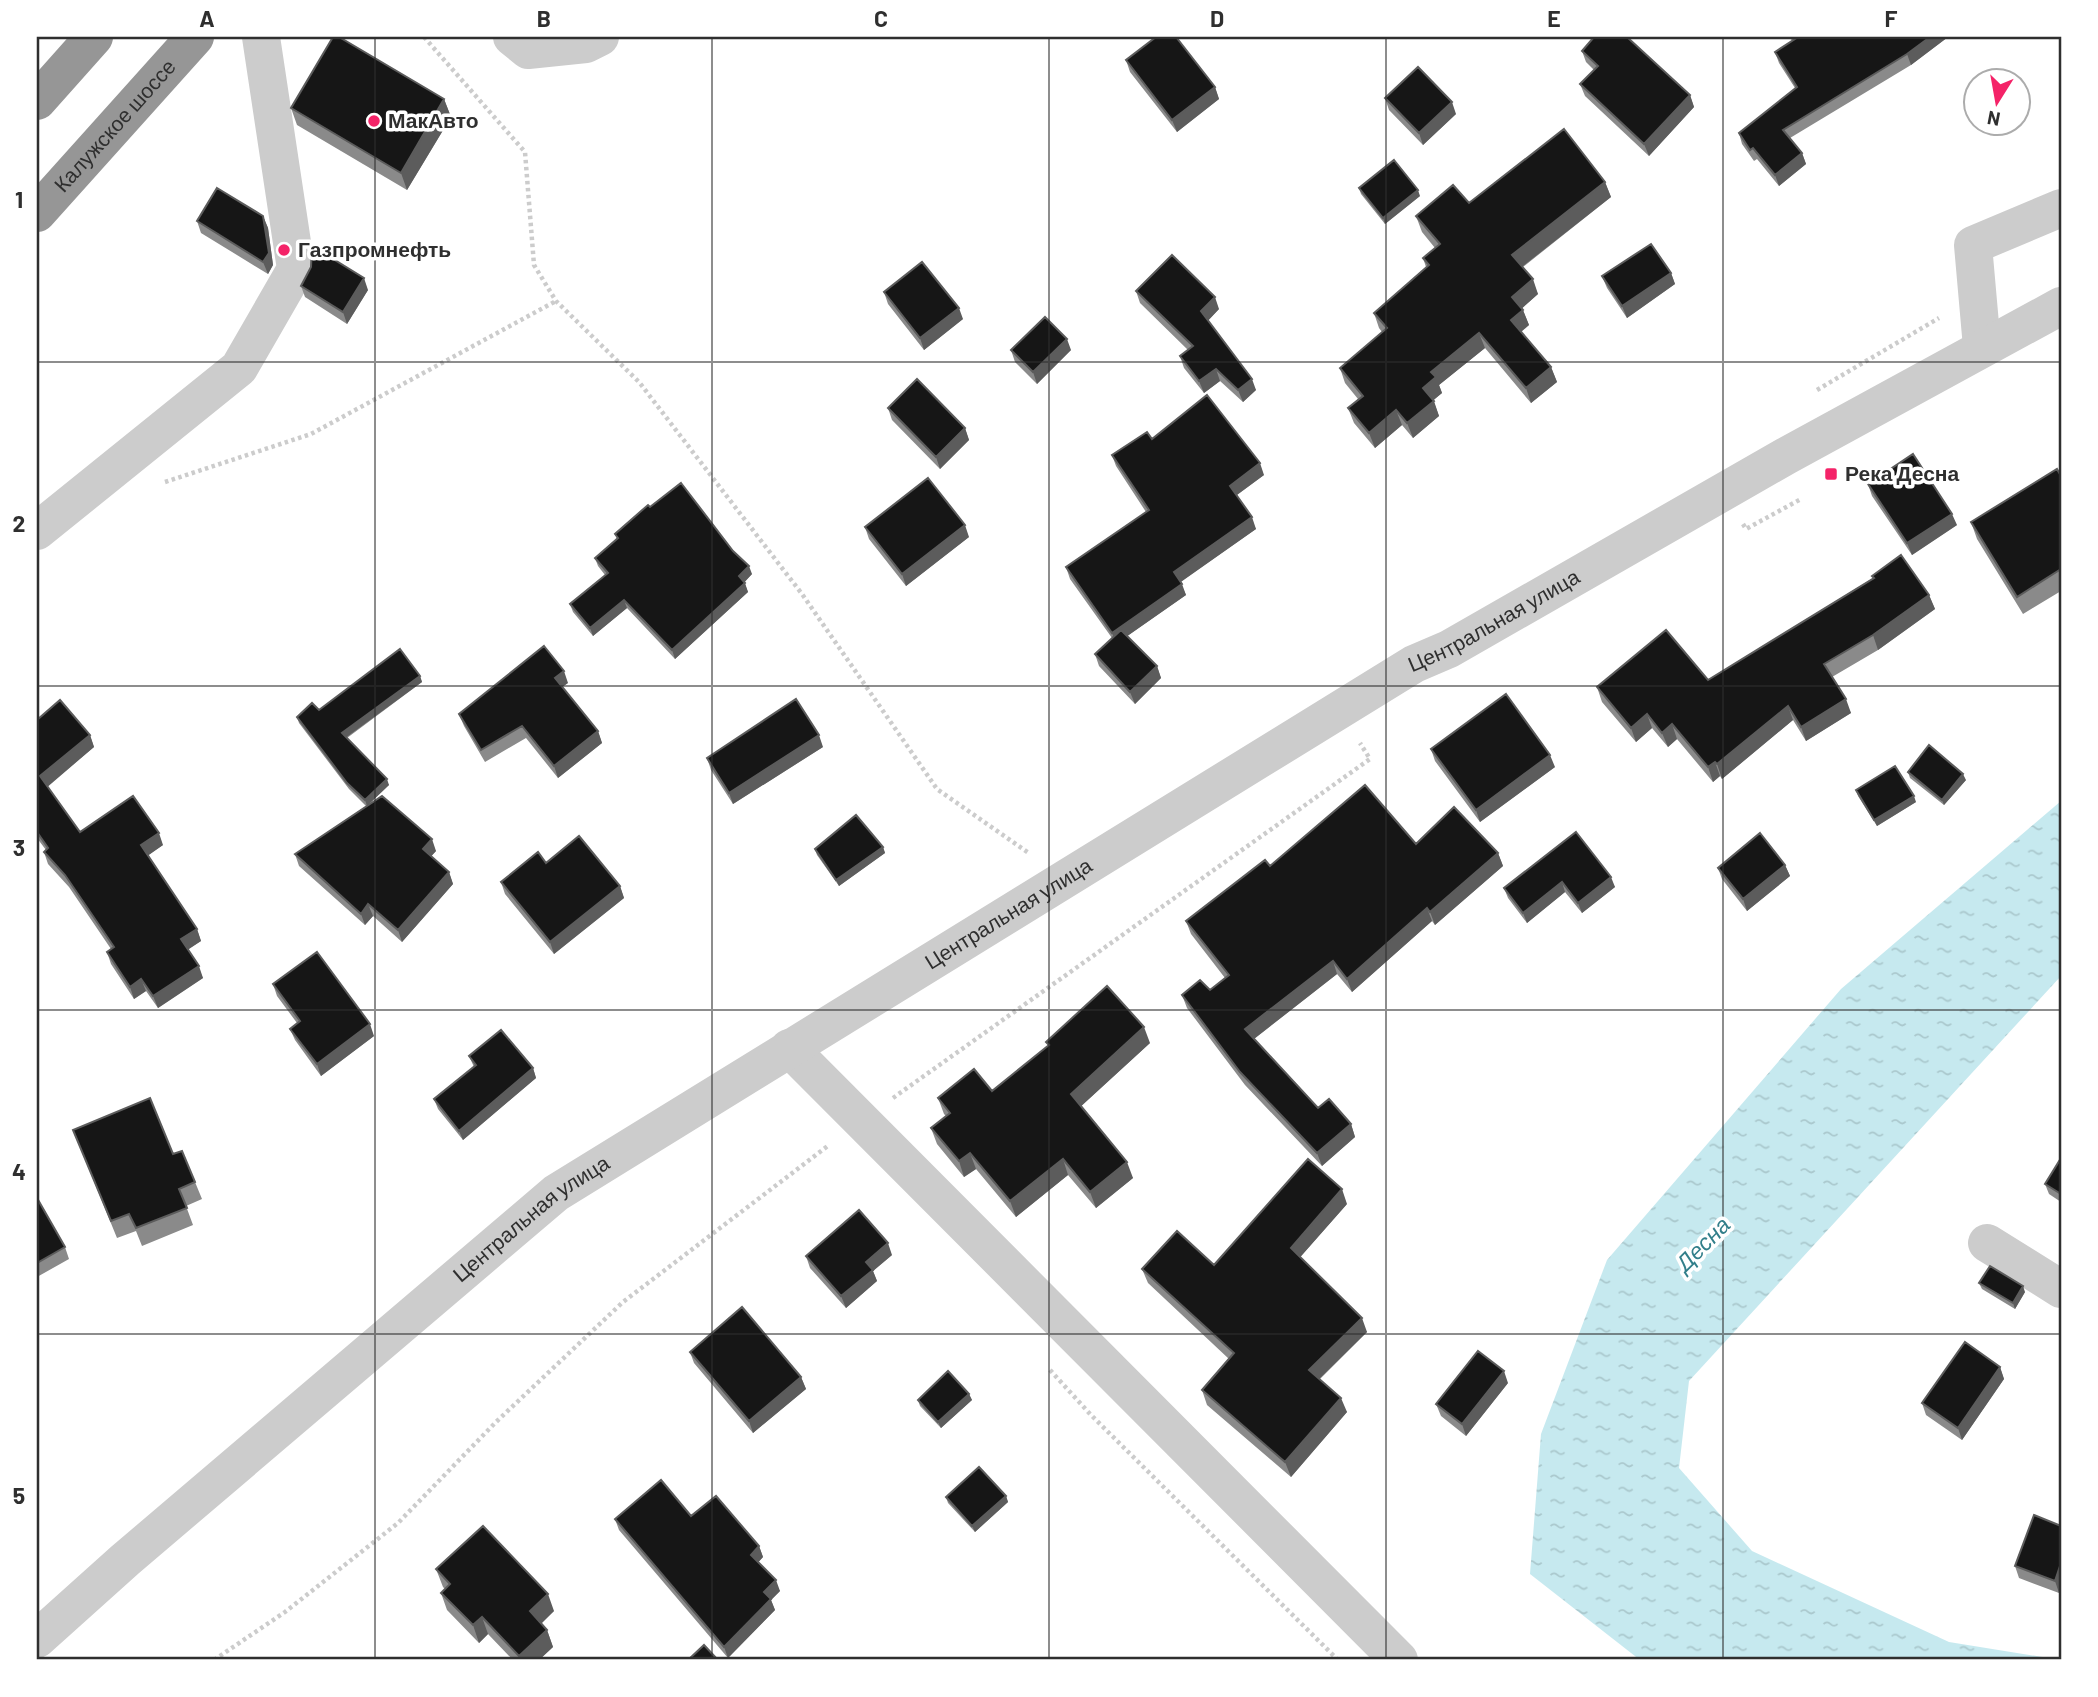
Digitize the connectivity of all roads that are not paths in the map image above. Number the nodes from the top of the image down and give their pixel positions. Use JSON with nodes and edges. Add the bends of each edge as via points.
{"nodes":[{"id":1,"x":94,"y":37,"type":"edge"},
{"id":2,"x":195,"y":37,"type":"edge"},
{"id":3,"x":261,"y":37,"type":"edge"},
{"id":4,"x":512,"y":37,"type":"edge"},
{"id":5,"x":600,"y":37,"type":"edge"},
{"id":6,"x":37,"y":101,"type":"edge"},
{"id":7,"x":2061,"y":208,"type":"edge"},
{"id":8,"x":37,"y":214,"type":"edge"},
{"id":9,"x":2061,"y":306,"type":"edge"},
{"id":10,"x":1982,"y":347,"type":"junction"},
{"id":11,"x":37,"y":531,"type":"edge"},
{"id":12,"x":789,"y":1048,"type":"junction"},
{"id":13,"x":1987,"y":1243,"type":"dead end"},
{"id":14,"x":2061,"y":1289,"type":"edge"},
{"id":15,"x":37,"y":1639,"type":"edge"},
{"id":16,"x":1399,"y":1660,"type":"edge"}],
"edges":[{"from":1,"to":6,"type":"highway"},
{"from":2,"to":8,"type":"highway","name":"Калужское шоссе"},
{"from":3,"to":11,"type":"street","via":[[296,269],[239,368]]},
{"from":4,"to":5,"type":"street","via":[[528,50],[586,44]]},
{"from":7,"to":10,"type":"street","via":[[1973,245]]},
{"from":9,"to":10,"type":"street","name":"Центральная улица"},
{"from":10,"to":12,"type":"street","name":"Центральная улица","via":[[1449,649],[1414,664]]},
{"from":12,"to":15,"type":"street","name":"Центральная улица","via":[[556,1193]]},
{"from":12,"to":16,"type":"street"},
{"from":13,"to":14,"type":"street"}]}
